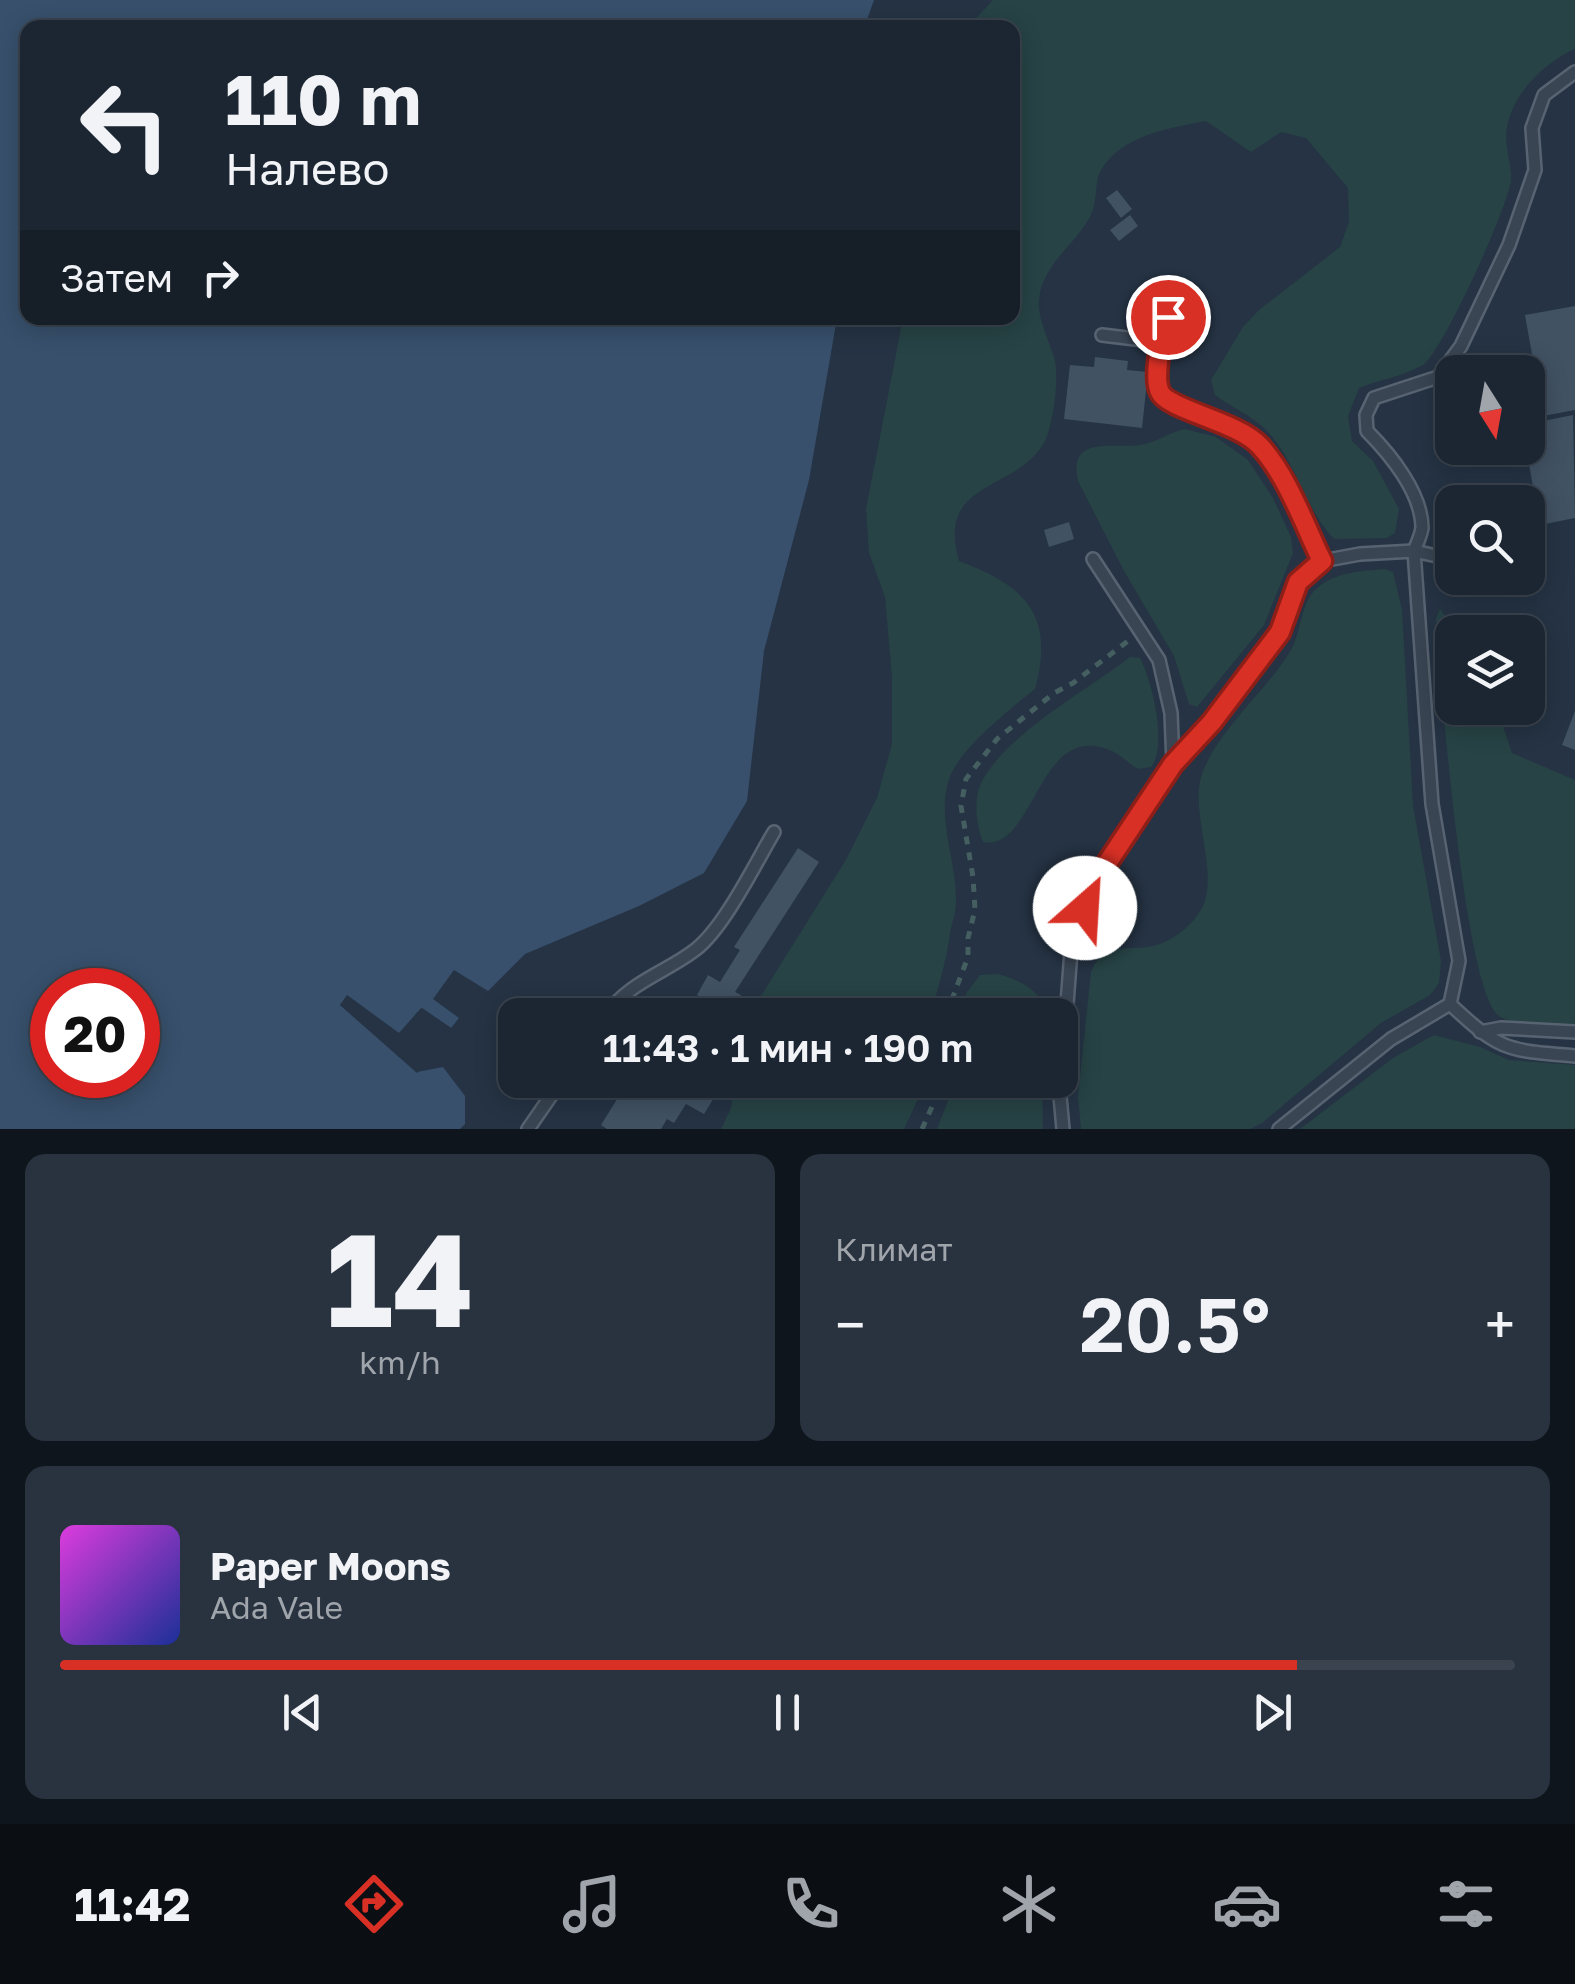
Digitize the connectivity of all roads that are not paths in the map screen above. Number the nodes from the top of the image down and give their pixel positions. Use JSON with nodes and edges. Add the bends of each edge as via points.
{"nodes":[{"id":1,"x":1575,"y":72,"type":"edge"},
{"id":2,"x":1168,"y":317,"type":"dead end"},
{"id":3,"x":1102,"y":335,"type":"dead end"},
{"id":4,"x":1160,"y":342,"type":"junction"},
{"id":5,"x":1414,"y":551,"type":"junction"},
{"id":6,"x":1435,"y":556,"type":"edge"},
{"id":7,"x":1092,"y":559,"type":"dead end"},
{"id":8,"x":1322,"y":561,"type":"junction"},
{"id":9,"x":1173,"y":764,"type":"junction"},
{"id":10,"x":774,"y":832,"type":"dead end"},
{"id":11,"x":623,"y":998,"type":"edge"},
{"id":12,"x":1450,"y":1004,"type":"junction"},
{"id":13,"x":1480,"y":1032,"type":"junction"},
{"id":14,"x":1575,"y":1032,"type":"edge"},
{"id":15,"x":1575,"y":1056,"type":"edge"},
{"id":16,"x":550,"y":1098,"type":"edge"},
{"id":17,"x":528,"y":1129,"type":"edge"},
{"id":18,"x":1063,"y":1129,"type":"edge"},
{"id":19,"x":1279,"y":1129,"type":"edge"}],
"edges":[{"from":1,"to":5,"type":"lane","via":[[1544,96],[1532,128],[1536,170],[1462,346],[1438,378],[1374,398],[1366,415],[1367,431],[1388,452],[1416,502],[1422,530]]},
{"from":2,"to":4,"type":"lane"},
{"from":3,"to":4,"type":"lane"},
{"from":4,"to":8,"type":"lane","via":[[1160,393],[1171,404],[1226,422],[1259,445]]},
{"from":5,"to":6,"type":"lane"},
{"from":5,"to":8,"type":"lane"},
{"from":5,"to":12,"type":"lane","via":[[1432,804],[1459,961]]},
{"from":7,"to":9,"type":"lane","via":[[1159,660]]},
{"from":8,"to":9,"type":"lane","via":[[1298,582],[1280,632]]},
{"from":9,"to":18,"type":"lane","via":[[1098,877],[1072,938]]},
{"from":10,"to":11,"type":"lane","via":[[698,949]]},
{"from":12,"to":13,"type":"lane"},
{"from":12,"to":19,"type":"lane","via":[[1391,1039]]},
{"from":13,"to":14,"type":"lane"},
{"from":13,"to":15,"type":"lane","via":[[1511,1050]]},
{"from":16,"to":17,"type":"lane"}]}
